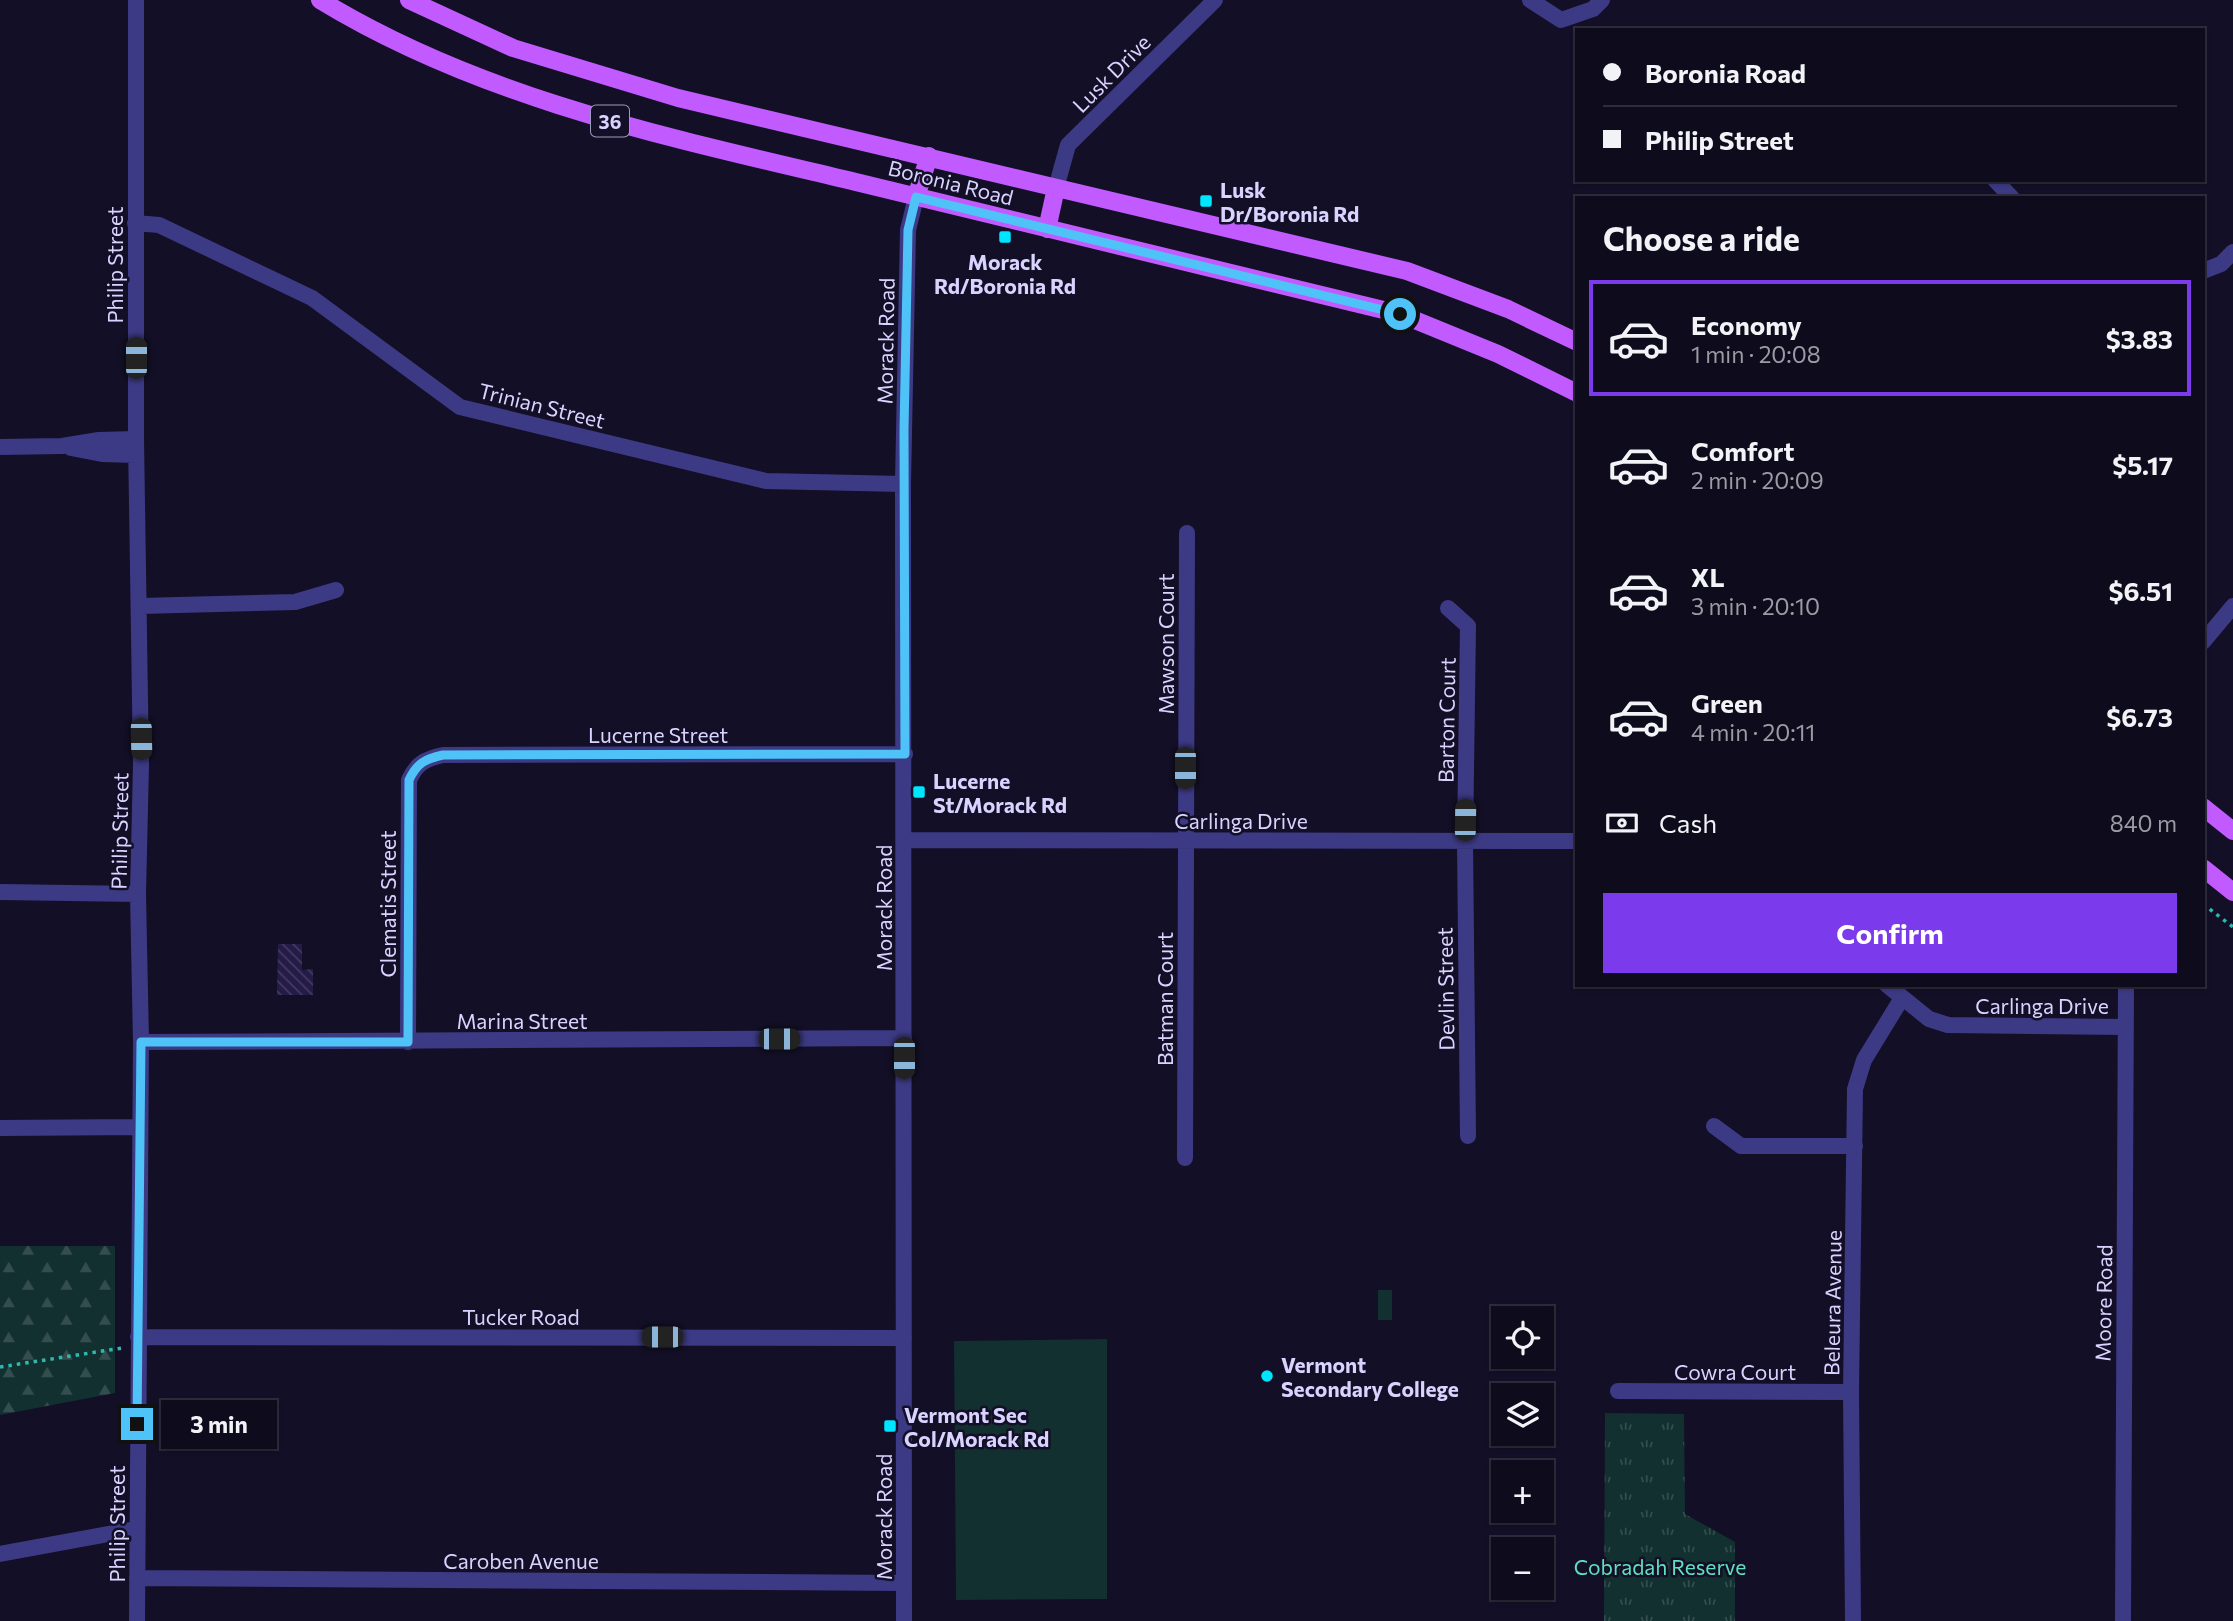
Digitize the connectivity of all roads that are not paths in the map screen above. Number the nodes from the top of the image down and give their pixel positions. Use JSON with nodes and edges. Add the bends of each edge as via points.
{"nodes":[{"id":1,"x":136,"y":0,"type":"edge"},
{"id":2,"x":320,"y":0,"type":"edge"},
{"id":3,"x":409,"y":0,"type":"edge"},
{"id":4,"x":1215,"y":0,"type":"edge"},
{"id":5,"x":1530,"y":0,"type":"edge"},
{"id":6,"x":1602,"y":0,"type":"edge"},
{"id":7,"x":929,"y":156,"type":"junction"},
{"id":8,"x":1997,"y":182,"type":"edge"},
{"id":9,"x":1056,"y":188,"type":"junction"},
{"id":10,"x":2010,"y":196,"type":"edge"},
{"id":11,"x":916,"y":197,"type":"junction"},
{"id":12,"x":135,"y":223,"type":"junction"},
{"id":13,"x":1047,"y":229,"type":"junction"},
{"id":14,"x":2233,"y":252,"type":"edge"},
{"id":15,"x":2205,"y":270,"type":"edge"},
{"id":16,"x":1575,"y":341,"type":"edge"},
{"id":17,"x":1575,"y":392,"type":"edge"},
{"id":18,"x":0,"y":447,"type":"edge"},
{"id":19,"x":136,"y":447,"type":"junction"},
{"id":20,"x":903,"y":484,"type":"junction"},
{"id":21,"x":1187,"y":533,"type":"dead end"},
{"id":22,"x":336,"y":590,"type":"dead end"},
{"id":23,"x":139,"y":606,"type":"junction"},
{"id":24,"x":2233,"y":606,"type":"edge"},
{"id":25,"x":1448,"y":608,"type":"dead end"},
{"id":26,"x":2205,"y":640,"type":"edge"},
{"id":27,"x":905,"y":754,"type":"junction"},
{"id":28,"x":415,"y":768,"type":"joint"},
{"id":29,"x":2205,"y":809,"type":"edge"},
{"id":30,"x":2233,"y":831,"type":"edge"},
{"id":31,"x":905,"y":840,"type":"junction"},
{"id":32,"x":1185,"y":840,"type":"junction"},
{"id":33,"x":1465,"y":841,"type":"junction"},
{"id":34,"x":1575,"y":841,"type":"edge"},
{"id":35,"x":2205,"y":870,"type":"edge"},
{"id":36,"x":0,"y":892,"type":"edge"},
{"id":37,"x":2233,"y":892,"type":"edge"},
{"id":38,"x":138,"y":894,"type":"junction"},
{"id":39,"x":1889,"y":987,"type":"edge"},
{"id":40,"x":2126,"y":987,"type":"edge"},
{"id":41,"x":1902,"y":998,"type":"junction"},
{"id":42,"x":2125,"y":1027,"type":"junction"},
{"id":43,"x":904,"y":1038,"type":"junction"},
{"id":44,"x":141,"y":1042,"type":"junction"},
{"id":45,"x":408,"y":1042,"type":"junction"},
{"id":46,"x":1714,"y":1126,"type":"dead end"},
{"id":47,"x":139,"y":1127,"type":"junction"},
{"id":48,"x":0,"y":1128,"type":"edge"},
{"id":49,"x":1468,"y":1136,"type":"dead end"},
{"id":50,"x":1855,"y":1146,"type":"junction"},
{"id":51,"x":1185,"y":1158,"type":"dead end"},
{"id":52,"x":904,"y":1338,"type":"junction"},
{"id":53,"x":138,"y":1341,"type":"junction"},
{"id":54,"x":1618,"y":1391,"type":"dead end"},
{"id":55,"x":1851,"y":1392,"type":"junction"},
{"id":56,"x":136,"y":1529,"type":"junction"},
{"id":57,"x":0,"y":1554,"type":"edge"},
{"id":58,"x":137,"y":1578,"type":"junction"},
{"id":59,"x":904,"y":1583,"type":"junction"},
{"id":60,"x":137,"y":1621,"type":"edge"},
{"id":61,"x":904,"y":1621,"type":"edge"},
{"id":62,"x":1853,"y":1621,"type":"edge"},
{"id":63,"x":2123,"y":1621,"type":"edge"}],
"edges":[{"from":1,"to":12,"type":"street","name":"Philip Street"},
{"from":2,"to":11,"type":"main road","name":"Boronia Road","number":"36","via":[[509,90],[646,132]]},
{"from":3,"to":7,"type":"main road","name":"Boronia Road","number":"36","via":[[513,48],[678,98]]},
{"from":4,"to":9,"type":"street","name":"Lusk Drive","via":[[1068,145]]},
{"from":5,"to":6,"type":"street","via":[[1560,20],[1592,9]]},
{"from":7,"to":9,"type":"main road","name":"Boronia Road","number":"36"},
{"from":7,"to":11,"type":"main road"},
{"from":8,"to":10,"type":"street"},
{"from":9,"to":13,"type":"main road"},
{"from":9,"to":16,"type":"main road","name":"Boronia Road","number":"36","via":[[1407,271],[1508,309]]},
{"from":11,"to":13,"type":"main road","name":"Boronia Road","number":"36"},
{"from":11,"to":20,"type":"street","name":"Morack Road","via":[[908,230]]},
{"from":12,"to":19,"type":"street","name":"Philip Street"},
{"from":12,"to":20,"type":"street","name":"Trinian Street","via":[[159,225],[312,298],[460,407],[766,481]]},
{"from":13,"to":17,"type":"main road","name":"Boronia Road","number":"36","via":[[1400,314]]},
{"from":14,"to":15,"type":"street","via":[[2221,264]]},
{"from":18,"to":19,"type":"street","via":[[99,440]]},
{"from":19,"to":23,"type":"street","name":"Philip Street"},
{"from":20,"to":27,"type":"street","name":"Morack Road"},
{"from":21,"to":32,"type":"street","name":"Mawson Court"},
{"from":22,"to":23,"type":"street","via":[[295,602]]},
{"from":23,"to":38,"type":"street","name":"Philip Street"},
{"from":24,"to":26,"type":"street"},
{"from":25,"to":33,"type":"street","name":"Barton Court","via":[[1468,626]]},
{"from":27,"to":28,"type":"street","name":"Lucerne Street","via":[[443,755],[425,759]]},
{"from":27,"to":31,"type":"street","name":"Morack Road"},
{"from":28,"to":45,"type":"street","name":"Clematis Street","via":[[409,780]]},
{"from":29,"to":30,"type":"main road"},
{"from":31,"to":32,"type":"street","name":"Carlinga Drive"},
{"from":31,"to":43,"type":"street","name":"Morack Road"},
{"from":32,"to":33,"type":"street","name":"Carlinga Drive"},
{"from":32,"to":51,"type":"street","name":"Batman Court"},
{"from":33,"to":34,"type":"street","name":"Carlinga Drive"},
{"from":33,"to":49,"type":"street","name":"Devlin Street"},
{"from":35,"to":37,"type":"main road"},
{"from":36,"to":38,"type":"street"},
{"from":38,"to":44,"type":"street","name":"Philip Street"},
{"from":39,"to":41,"type":"street","name":"Carlinga Drive"},
{"from":40,"to":42,"type":"street","name":"Moore Road"},
{"from":41,"to":42,"type":"street","name":"Carlinga Drive","via":[[1928,1019],[1948,1025]]},
{"from":41,"to":50,"type":"street","name":"Beleura Avenue","via":[[1864,1060],[1855,1089]]},
{"from":42,"to":63,"type":"street","name":"Moore Road"},
{"from":43,"to":45,"type":"street","name":"Marina Street"},
{"from":43,"to":52,"type":"street","name":"Morack Road"},
{"from":44,"to":45,"type":"street","name":"Marina Street"},
{"from":44,"to":47,"type":"street","name":"Philip Street"},
{"from":46,"to":50,"type":"street","via":[[1741,1146]]},
{"from":47,"to":48,"type":"street"},
{"from":47,"to":53,"type":"street","name":"Philip Street"},
{"from":50,"to":55,"type":"street","name":"Beleura Avenue"},
{"from":52,"to":53,"type":"street","name":"Tucker Road"},
{"from":52,"to":59,"type":"street","name":"Morack Road"},
{"from":53,"to":56,"type":"street","name":"Philip Street"},
{"from":54,"to":55,"type":"street","name":"Cowra Court"},
{"from":55,"to":62,"type":"street","name":"Beleura Avenue"},
{"from":56,"to":57,"type":"street"},
{"from":56,"to":58,"type":"street","name":"Philip Street"},
{"from":58,"to":59,"type":"street","name":"Caroben Avenue"},
{"from":58,"to":60,"type":"street","name":"Philip Street"},
{"from":59,"to":61,"type":"street","name":"Morack Road"}]}
